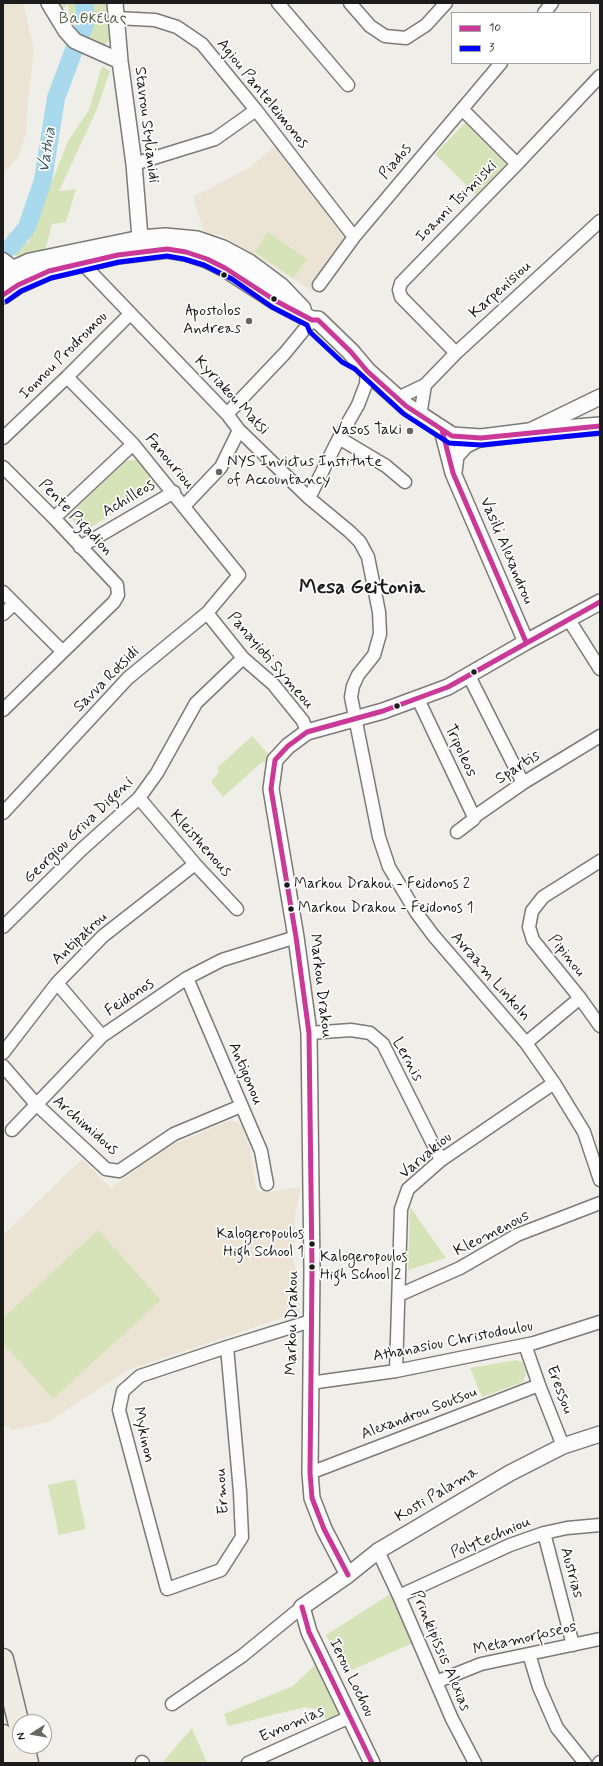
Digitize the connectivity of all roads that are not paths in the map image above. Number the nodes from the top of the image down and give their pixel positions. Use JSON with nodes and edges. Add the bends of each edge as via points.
{"nodes":[{"id":1,"x":49,"y":3,"type":"edge"},
{"id":2,"x":115,"y":3,"type":"edge"},
{"id":3,"x":278,"y":3,"type":"edge"},
{"id":4,"x":350,"y":3,"type":"edge"},
{"id":5,"x":446,"y":3,"type":"edge"},
{"id":6,"x":552,"y":3,"type":"edge"},
{"id":7,"x":545,"y":12,"type":"edge"},
{"id":8,"x":116,"y":18,"type":"junction"},
{"id":9,"x":120,"y":61,"type":"junction"},
{"id":10,"x":500,"y":64,"type":"edge"},
{"id":11,"x":599,"y":81,"type":"edge"},
{"id":12,"x":348,"y":85,"type":"dead end"},
{"id":13,"x":462,"y":109,"type":"junction"},
{"id":14,"x":256,"y":110,"type":"junction"},
{"id":15,"x":134,"y":164,"type":"junction"},
{"id":16,"x":518,"y":164,"type":"junction"},
{"id":17,"x":600,"y":221,"type":"edge"},
{"id":18,"x":354,"y":236,"type":"junction"},
{"id":19,"x":141,"y":245,"type":"junction"},
{"id":20,"x":82,"y":263,"type":"junction"},
{"id":21,"x":7,"y":268,"type":"edge"},
{"id":22,"x":319,"y":285,"type":"dead end"},
{"id":23,"x":3,"y":294,"type":"edge"},
{"id":24,"x":130,"y":314,"type":"junction"},
{"id":25,"x":312,"y":320,"type":"junction"},
{"id":26,"x":456,"y":353,"type":"junction"},
{"id":27,"x":363,"y":367,"type":"junction"},
{"id":28,"x":67,"y":377,"type":"junction"},
{"id":29,"x":425,"y":385,"type":"junction"},
{"id":30,"x":600,"y":397,"type":"edge"},
{"id":31,"x":398,"y":398,"type":"junction"},
{"id":32,"x":227,"y":414,"type":"junction"},
{"id":33,"x":420,"y":416,"type":"junction"},
{"id":34,"x":600,"y":426,"type":"edge"},
{"id":35,"x":239,"y":430,"type":"junction"},
{"id":36,"x":442,"y":430,"type":"junction"},
{"id":37,"x":529,"y":432,"type":"junction"},
{"id":38,"x":3,"y":438,"type":"edge"},
{"id":39,"x":339,"y":438,"type":"junction"},
{"id":40,"x":481,"y":438,"type":"junction"},
{"id":41,"x":133,"y":444,"type":"junction"},
{"id":42,"x":3,"y":467,"type":"edge"},
{"id":43,"x":453,"y":474,"type":"junction"},
{"id":44,"x":405,"y":482,"type":"dead end"},
{"id":45,"x":174,"y":492,"type":"junction"},
{"id":46,"x":309,"y":498,"type":"junction"},
{"id":47,"x":184,"y":506,"type":"junction"},
{"id":48,"x":54,"y":518,"type":"junction"},
{"id":49,"x":80,"y":547,"type":"junction"},
{"id":50,"x":239,"y":574,"type":"joint"},
{"id":51,"x":3,"y":592,"type":"edge"},
{"id":52,"x":600,"y":602,"type":"edge"},
{"id":53,"x":14,"y":604,"type":"junction"},
{"id":54,"x":207,"y":613,"type":"junction"},
{"id":55,"x":3,"y":614,"type":"edge"},
{"id":56,"x":569,"y":620,"type":"junction"},
{"id":57,"x":526,"y":642,"type":"junction"},
{"id":58,"x":62,"y":651,"type":"junction"},
{"id":59,"x":243,"y":658,"type":"junction"},
{"id":60,"x":600,"y":669,"type":"edge"},
{"id":61,"x":469,"y":676,"type":"junction"},
{"id":62,"x":418,"y":699,"type":"junction"},
{"id":63,"x":3,"y":710,"type":"edge"},
{"id":64,"x":355,"y":720,"type":"junction"},
{"id":65,"x":307,"y":732,"type":"junction"},
{"id":66,"x":600,"y":736,"type":"edge"},
{"id":67,"x":523,"y":783,"type":"junction"},
{"id":68,"x":139,"y":798,"type":"junction"},
{"id":69,"x":3,"y":813,"type":"edge"},
{"id":70,"x":474,"y":817,"type":"junction"},
{"id":71,"x":457,"y":832,"type":"dead end"},
{"id":72,"x":600,"y":861,"type":"edge"},
{"id":73,"x":194,"y":864,"type":"junction"},
{"id":74,"x":238,"y":909,"type":"dead end"},
{"id":75,"x":3,"y":927,"type":"edge"},
{"id":76,"x":296,"y":937,"type":"junction"},
{"id":77,"x":187,"y":978,"type":"junction"},
{"id":78,"x":58,"y":982,"type":"junction"},
{"id":79,"x":580,"y":998,"type":"junction"},
{"id":80,"x":600,"y":1026,"type":"edge"},
{"id":81,"x":309,"y":1033,"type":"junction"},
{"id":82,"x":102,"y":1036,"type":"junction"},
{"id":83,"x":526,"y":1043,"type":"junction"},
{"id":84,"x":3,"y":1052,"type":"edge"},
{"id":85,"x":3,"y":1066,"type":"edge"},
{"id":86,"x":554,"y":1083,"type":"junction"},
{"id":87,"x":36,"y":1104,"type":"junction"},
{"id":88,"x":241,"y":1106,"type":"junction"},
{"id":89,"x":12,"y":1130,"type":"dead end"},
{"id":90,"x":441,"y":1160,"type":"junction"},
{"id":91,"x":600,"y":1180,"type":"edge"},
{"id":92,"x":267,"y":1184,"type":"dead end"},
{"id":93,"x":600,"y":1203,"type":"edge"},
{"id":94,"x":399,"y":1295,"type":"junction"},
{"id":95,"x":311,"y":1320,"type":"junction"},
{"id":96,"x":600,"y":1322,"type":"edge"},
{"id":97,"x":525,"y":1344,"type":"junction"},
{"id":98,"x":226,"y":1347,"type":"junction"},
{"id":99,"x":396,"y":1371,"type":"junction"},
{"id":100,"x":310,"y":1383,"type":"junction"},
{"id":101,"x":539,"y":1385,"type":"junction"},
{"id":102,"x":600,"y":1434,"type":"edge"},
{"id":103,"x":564,"y":1446,"type":"junction"},
{"id":104,"x":310,"y":1473,"type":"junction"},
{"id":105,"x":600,"y":1525,"type":"edge"},
{"id":106,"x":544,"y":1533,"type":"junction"},
{"id":107,"x":378,"y":1551,"type":"junction"},
{"id":108,"x":348,"y":1575,"type":"junction"},
{"id":109,"x":166,"y":1589,"type":"joint"},
{"id":110,"x":399,"y":1596,"type":"junction"},
{"id":111,"x":302,"y":1607,"type":"junction"},
{"id":112,"x":600,"y":1639,"type":"edge"},
{"id":113,"x":573,"y":1645,"type":"junction"},
{"id":114,"x":529,"y":1654,"type":"junction"},
{"id":115,"x":3,"y":1659,"type":"edge"},
{"id":116,"x":436,"y":1682,"type":"junction"},
{"id":117,"x":172,"y":1704,"type":"dead end"},
{"id":118,"x":16,"y":1714,"type":"edge"},
{"id":119,"x":350,"y":1717,"type":"junction"},
{"id":120,"x":3,"y":1735,"type":"edge"},
{"id":121,"x":10,"y":1763,"type":"edge"},
{"id":122,"x":248,"y":1763,"type":"edge"},
{"id":123,"x":372,"y":1763,"type":"edge"},
{"id":124,"x":475,"y":1763,"type":"edge"},
{"id":125,"x":585,"y":1763,"type":"edge"}],
"edges":[{"from":1,"to":9,"type":"street","via":[[75,41]]},
{"from":2,"to":8,"type":"street","name":"Stavrou Stylianidi"},
{"from":3,"to":12,"type":"street"},
{"from":4,"to":5,"type":"street","via":[[370,26],[380,33],[406,38],[426,25]]},
{"from":6,"to":7,"type":"street"},
{"from":8,"to":9,"type":"street","name":"Stavrou Stylianidi"},
{"from":8,"to":14,"type":"street","name":"Agiou Panteleimonos","via":[[155,20],[177,27],[202,44]]},
{"from":9,"to":15,"type":"street","name":"Stavrou Stylianidi"},
{"from":10,"to":13,"type":"street","name":"Piados"},
{"from":11,"to":16,"type":"street","name":"Ioanni Tsimiski"},
{"from":13,"to":16,"type":"street"},
{"from":13,"to":18,"type":"street","name":"Piados"},
{"from":14,"to":15,"type":"street","via":[[215,139]]},
{"from":14,"to":18,"type":"street","name":"Agiou Panteleimonos"},
{"from":15,"to":19,"type":"street","name":"Stavrou Stylianidi"},
{"from":16,"to":26,"type":"street","name":"Ioanni Tsimiski","via":[[401,283],[401,297]]},
{"from":17,"to":26,"type":"street","name":"Karpenisiou"},
{"from":18,"to":22,"type":"street","name":"Piados"},
{"from":19,"to":20,"type":"main road"},
{"from":19,"to":21,"type":"main road","via":[[51,257]]},
{"from":19,"to":25,"type":"main road","via":[[164,237],[197,240],[223,249],[249,263],[280,286]]},
{"from":20,"to":23,"type":"main road","via":[[35,276]]},
{"from":20,"to":24,"type":"street","name":"Kyriakou Matsi"},
{"from":24,"to":28,"type":"street","name":"Ionnou Prodromou"},
{"from":24,"to":32,"type":"street","name":"Kyriakou Matsi"},
{"from":25,"to":27,"type":"main road","via":[[315,327],[334,346]]},
{"from":25,"to":32,"type":"street","via":[[285,353]]},
{"from":26,"to":29,"type":"street","name":"Karpenisiou"},
{"from":27,"to":31,"type":"main road"},
{"from":27,"to":39,"type":"street","via":[[366,384],[358,405]]},
{"from":28,"to":38,"type":"street","name":"Ionnou Prodromou"},
{"from":28,"to":41,"type":"street","name":"Fanouriou"},
{"from":29,"to":31,"type":"street","name":"Karpenisiou"},
{"from":29,"to":33,"type":"street"},
{"from":30,"to":37,"type":"street"},
{"from":31,"to":33,"type":"main road"},
{"from":32,"to":35,"type":"street","name":"Kyriakou Matsi"},
{"from":33,"to":36,"type":"main road"},
{"from":34,"to":37,"type":"main road"},
{"from":35,"to":46,"type":"street","name":"Kyriakou Matsi"},
{"from":35,"to":47,"type":"street","via":[[221,467]]},
{"from":36,"to":40,"type":"main road","via":[[452,436]]},
{"from":36,"to":43,"type":"street","name":"Vasili Alexandrou"},
{"from":37,"to":40,"type":"main road"},
{"from":39,"to":44,"type":"street","via":[[386,466]]},
{"from":39,"to":46,"type":"street"},
{"from":40,"to":43,"type":"street","via":[[466,445],[456,456]]},
{"from":41,"to":45,"type":"street","name":"Fanouriou"},
{"from":41,"to":48,"type":"street"},
{"from":42,"to":48,"type":"street","name":"Pente Pigadion"},
{"from":43,"to":57,"type":"street","name":"Vasili Alexandrou"},
{"from":45,"to":47,"type":"street","name":"Fanouriou"},
{"from":45,"to":49,"type":"street","name":"Achilleos"},
{"from":46,"to":64,"type":"street","name":"Kyriakou Matsi","via":[[360,542],[368,557],[375,584],[380,634],[374,655],[352,686]]},
{"from":47,"to":50,"type":"street","name":"Fanouriou"},
{"from":48,"to":49,"type":"street","name":"Pente Pigadion"},
{"from":49,"to":58,"type":"street","name":"Pente Pigadion","via":[[116,585],[118,594],[114,602]]},
{"from":50,"to":54,"type":"street","name":"Savva Rotsidi"},
{"from":51,"to":53,"type":"street"},
{"from":52,"to":56,"type":"street","name":"Markou Drakou"},
{"from":53,"to":55,"type":"street"},
{"from":53,"to":58,"type":"street"},
{"from":54,"to":59,"type":"street","name":"Panayioti Symeou"},
{"from":54,"to":69,"type":"street","name":"Savva Rotsidi","via":[[128,678]]},
{"from":56,"to":57,"type":"street","name":"Markou Drakou"},
{"from":56,"to":60,"type":"street"},
{"from":57,"to":61,"type":"street","name":"Markou Drakou"},
{"from":58,"to":63,"type":"street"},
{"from":59,"to":65,"type":"street","name":"Panayioti Symeou","via":[[273,684],[303,721]]},
{"from":59,"to":68,"type":"street","name":"Georgiou Griva Digeni","via":[[196,703],[157,773]]},
{"from":61,"to":62,"type":"street","name":"Markou Drakou"},
{"from":61,"to":67,"type":"street"},
{"from":62,"to":64,"type":"street","name":"Markou Drakou"},
{"from":62,"to":70,"type":"street","name":"Tripoleos"},
{"from":64,"to":65,"type":"street","name":"Markou Drakou"},
{"from":64,"to":83,"type":"street","name":"Avraam Linkoln","via":[[379,837],[389,867],[433,935]]},
{"from":65,"to":76,"type":"street","name":"Markou Drakou","via":[[274,760],[271,789]]},
{"from":66,"to":67,"type":"street","name":"Spartis"},
{"from":67,"to":70,"type":"street","name":"Spartis"},
{"from":68,"to":73,"type":"street","name":"Kleisthenous"},
{"from":68,"to":75,"type":"street","name":"Georgiou Griva Digeni","via":[[81,850]]},
{"from":70,"to":71,"type":"street","name":"Spartis"},
{"from":72,"to":79,"type":"street","name":"Pipinou","via":[[543,897],[532,911],[530,927],[533,940]]},
{"from":73,"to":74,"type":"street","name":"Kleisthenous"},
{"from":73,"to":78,"type":"street","name":"Antipatrou","via":[[103,936]]},
{"from":76,"to":77,"type":"street","name":"Feidonos","via":[[222,960]]},
{"from":76,"to":81,"type":"street","name":"Markou Drakou"},
{"from":77,"to":82,"type":"street","name":"Feidonos"},
{"from":77,"to":88,"type":"street","name":"Antigonou"},
{"from":78,"to":82,"type":"street"},
{"from":78,"to":84,"type":"street","name":"Antipatrou"},
{"from":79,"to":80,"type":"street","name":"Pipinou"},
{"from":79,"to":83,"type":"street"},
{"from":81,"to":90,"type":"street","name":"Lernis","via":[[351,1030],[370,1033],[383,1044]]},
{"from":81,"to":95,"type":"street","name":"Markou Drakou"},
{"from":82,"to":87,"type":"street","name":"Feidonos"},
{"from":83,"to":86,"type":"street","name":"Avraam Linkoln"},
{"from":85,"to":87,"type":"street"},
{"from":86,"to":90,"type":"street","name":"Varvakiou"},
{"from":86,"to":91,"type":"street","name":"Avraam Linkoln","via":[[584,1132]]},
{"from":87,"to":88,"type":"street","name":"Archimidous","via":[[106,1169],[119,1171],[174,1134]]},
{"from":87,"to":89,"type":"street","name":"Feidonos"},
{"from":88,"to":92,"type":"street","name":"Antigonou","via":[[262,1151]]},
{"from":90,"to":94,"type":"street","name":"Varvakiou","via":[[408,1189],[401,1209]]},
{"from":93,"to":94,"type":"street","name":"Kleomenous","via":[[517,1235],[460,1268]]},
{"from":94,"to":99,"type":"street","name":"Varvakiou"},
{"from":95,"to":98,"type":"street","name":"Mykinon"},
{"from":95,"to":100,"type":"street","name":"Markou Drakou"},
{"from":96,"to":97,"type":"street","name":"Athanasiou Christodoulou"},
{"from":97,"to":99,"type":"street","name":"Athanasiou Christodoulou"},
{"from":97,"to":101,"type":"street","name":"Eressou"},
{"from":98,"to":109,"type":"street","name":"Ermou","via":[[242,1537],[221,1570]]},
{"from":98,"to":109,"type":"street","name":"Mykinon","via":[[140,1376],[123,1391],[119,1410]]},
{"from":99,"to":100,"type":"street","name":"Athanasiou Christodoulou"},
{"from":100,"to":104,"type":"street","name":"Markou Drakou"},
{"from":101,"to":103,"type":"street","name":"Eressou"},
{"from":101,"to":104,"type":"street","name":"Alexandrou Soutsou"},
{"from":102,"to":103,"type":"street","name":"Kosti Palama"},
{"from":103,"to":107,"type":"street","name":"Kosti Palama","via":[[510,1473]]},
{"from":104,"to":108,"type":"street","name":"Markou Drakou","via":[[312,1498],[324,1529]]},
{"from":105,"to":106,"type":"street","name":"Polytechniou"},
{"from":106,"to":110,"type":"street","name":"Polytechniou","via":[[510,1545]]},
{"from":106,"to":113,"type":"street","name":"Austrias"},
{"from":107,"to":108,"type":"street","name":"Kosti Palama"},
{"from":107,"to":110,"type":"street","name":"Prinkipissis Alexias"},
{"from":108,"to":111,"type":"street","name":"Kosti Palama"},
{"from":110,"to":116,"type":"street","name":"Prinkipissis Alexias"},
{"from":111,"to":117,"type":"street","via":[[242,1656]]},
{"from":111,"to":119,"type":"street","name":"Ierou Lochou","via":[[309,1632]]},
{"from":112,"to":113,"type":"street","name":"Metamorfoseos"},
{"from":113,"to":114,"type":"street","name":"Metamorfoseos"},
{"from":114,"to":116,"type":"street","name":"Metamorfoseos","via":[[481,1664]]},
{"from":114,"to":125,"type":"street","via":[[539,1687],[557,1728]]},
{"from":115,"to":118,"type":"highway"},
{"from":116,"to":124,"type":"street","name":"Prinkipissis Alexias"},
{"from":119,"to":122,"type":"street","name":"Evnomias"},
{"from":119,"to":123,"type":"street","name":"Ierou Lochou"},
{"from":120,"to":121,"type":"highway"}]}
